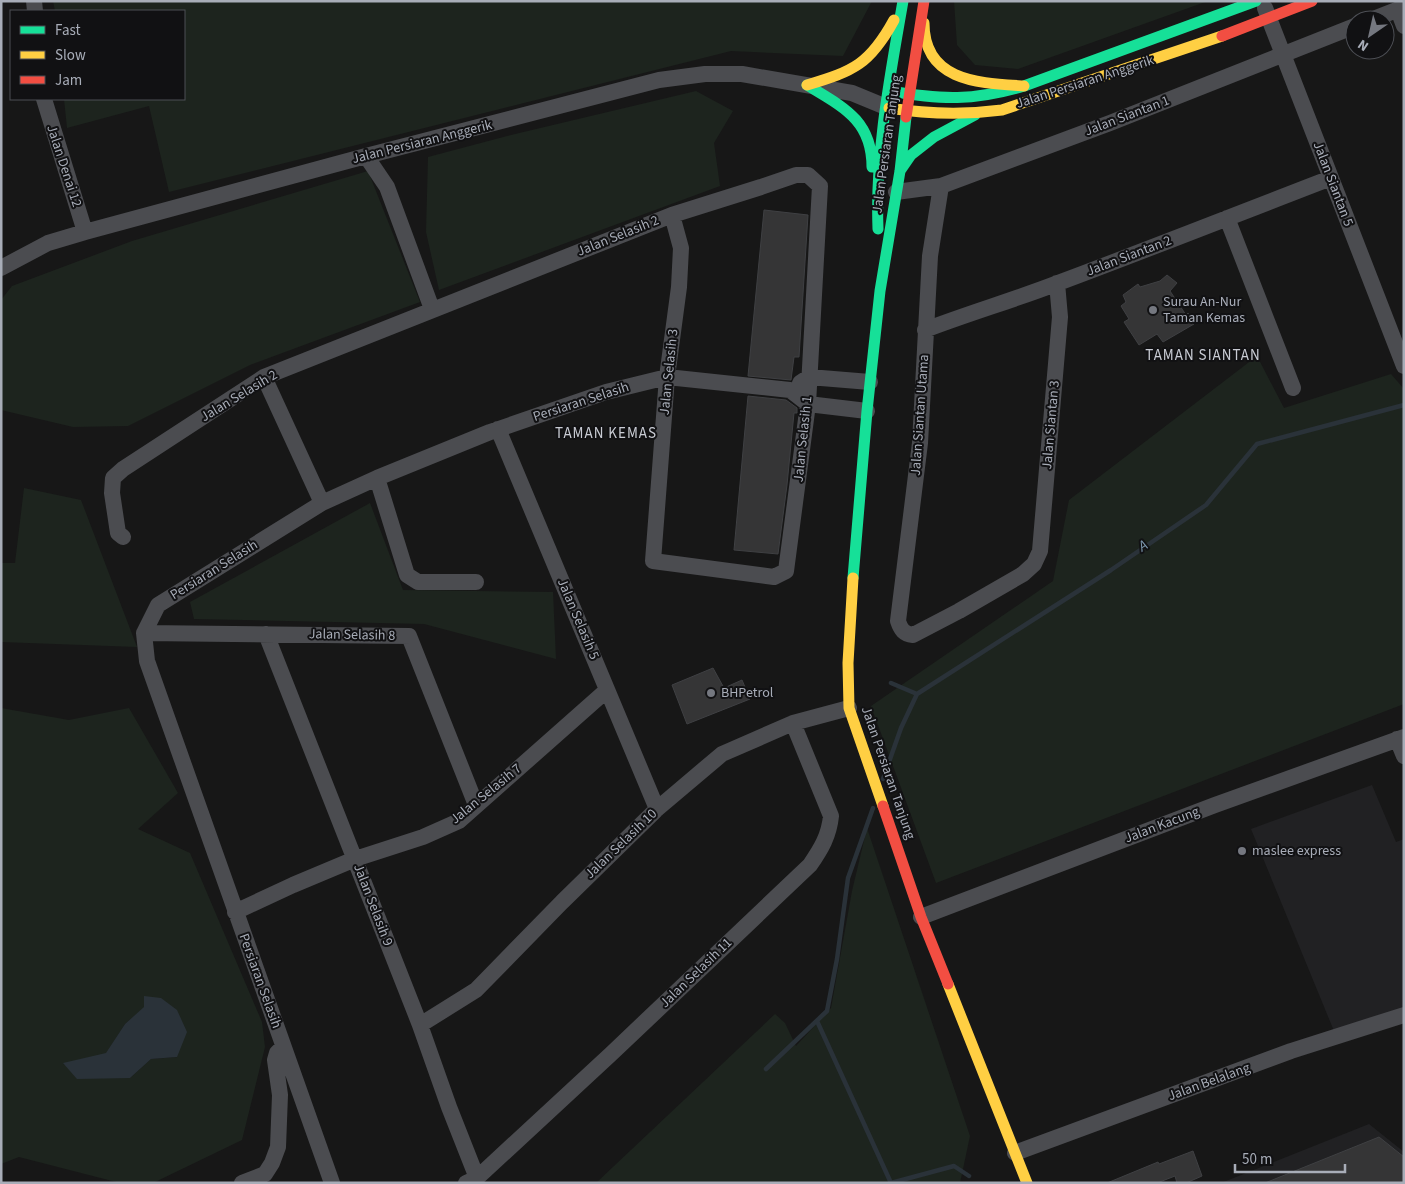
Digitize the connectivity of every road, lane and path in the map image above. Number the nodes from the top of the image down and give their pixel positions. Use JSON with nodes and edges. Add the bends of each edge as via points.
{"nodes":[{"id":1,"x":1256,"y":1,"type":"edge"},
{"id":2,"x":1262,"y":1,"type":"edge"},
{"id":3,"x":1312,"y":1,"type":"edge"},
{"id":4,"x":903,"y":3,"type":"edge"},
{"id":5,"x":923,"y":6,"type":"edge"},
{"id":6,"x":1401,"y":8,"type":"edge"},
{"id":7,"x":1269,"y":19,"type":"junction"},
{"id":8,"x":1404,"y":26,"type":"edge"},
{"id":9,"x":1345,"y":30,"type":"edge"},
{"id":10,"x":1283,"y":55,"type":"junction"},
{"id":11,"x":807,"y":85,"type":"junction"},
{"id":12,"x":1024,"y":86,"type":"junction"},
{"id":13,"x":908,"y":94,"type":"junction"},
{"id":14,"x":886,"y":99,"type":"junction"},
{"id":15,"x":44,"y":100,"type":"edge"},
{"id":16,"x":906,"y":111,"type":"junction"},
{"id":17,"x":975,"y":115,"type":"junction"},
{"id":18,"x":366,"y":156,"type":"junction"},
{"id":19,"x":900,"y":171,"type":"junction"},
{"id":20,"x":808,"y":176,"type":"joint"},
{"id":21,"x":1331,"y":178,"type":"junction"},
{"id":22,"x":941,"y":186,"type":"junction"},
{"id":23,"x":896,"y":192,"type":"junction"},
{"id":24,"x":877,"y":202,"type":"junction"},
{"id":25,"x":672,"y":214,"type":"junction"},
{"id":26,"x":1227,"y":218,"type":"junction"},
{"id":27,"x":85,"y":232,"type":"junction"},
{"id":28,"x":1,"y":268,"type":"edge"},
{"id":29,"x":1058,"y":283,"type":"junction"},
{"id":30,"x":880,"y":291,"type":"junction"},
{"id":31,"x":432,"y":309,"type":"junction"},
{"id":32,"x":926,"y":330,"type":"junction"},
{"id":33,"x":1404,"y":366,"type":"edge"},
{"id":34,"x":264,"y":377,"type":"junction"},
{"id":35,"x":667,"y":377,"type":"junction"},
{"id":36,"x":809,"y":377,"type":"junction"},
{"id":37,"x":870,"y":382,"type":"junction"},
{"id":38,"x":1293,"y":388,"type":"dead end"},
{"id":39,"x":790,"y":390,"type":"junction"},
{"id":40,"x":808,"y":404,"type":"junction"},
{"id":41,"x":867,"y":411,"type":"junction"},
{"id":42,"x":498,"y":430,"type":"junction"},
{"id":43,"x":377,"y":478,"type":"junction"},
{"id":44,"x":322,"y":503,"type":"junction"},
{"id":45,"x":123,"y":538,"type":"dead end"},
{"id":46,"x":653,"y":560,"type":"joint"},
{"id":47,"x":476,"y":582,"type":"dead end"},
{"id":48,"x":144,"y":633,"type":"junction"},
{"id":49,"x":266,"y":634,"type":"junction"},
{"id":50,"x":913,"y":636,"type":"joint"},
{"id":51,"x":607,"y":690,"type":"junction"},
{"id":52,"x":849,"y":708,"type":"junction"},
{"id":53,"x":793,"y":723,"type":"junction"},
{"id":54,"x":1401,"y":738,"type":"edge"},
{"id":55,"x":1404,"y":756,"type":"edge"},
{"id":56,"x":476,"y":805,"type":"junction"},
{"id":57,"x":657,"y":808,"type":"junction"},
{"id":58,"x":355,"y":859,"type":"junction"},
{"id":59,"x":235,"y":912,"type":"junction"},
{"id":60,"x":921,"y":917,"type":"junction"},
{"id":61,"x":1404,"y":1015,"type":"edge"},
{"id":62,"x":420,"y":1025,"type":"junction"},
{"id":63,"x":283,"y":1047,"type":"junction"},
{"id":64,"x":1015,"y":1153,"type":"junction"},
{"id":65,"x":472,"y":1180,"type":"edge"},
{"id":66,"x":242,"y":1183,"type":"edge"},
{"id":67,"x":332,"y":1183,"type":"edge"},
{"id":68,"x":1027,"y":1183,"type":"edge"}],
"edges":[{"from":1,"to":12,"type":"main road","name":"Jalan Persiaran Anggerik"},
{"from":2,"to":7,"type":"street","name":"Jalan Siantan 5"},
{"from":3,"to":7,"type":"main road","name":"Jalan Persiaran Anggerik"},
{"from":4,"to":11,"type":"main road","via":[[884,40],[868,60],[846,72]]},
{"from":4,"to":14,"type":"main road","name":"Jalan Persiaran Tanjung"},
{"from":5,"to":12,"type":"main road","via":[[926,41],[939,65],[960,78],[972,81]]},
{"from":5,"to":13,"type":"main road","name":"Jalan Persiaran Tanjung"},
{"from":6,"to":8,"type":"street"},
{"from":7,"to":10,"type":"street","name":"Jalan Siantan 5"},
{"from":7,"to":17,"type":"main road","name":"Jalan Persiaran Anggerik","via":[[1002,110]]},
{"from":9,"to":10,"type":"street","name":"Jalan Siantan 1"},
{"from":10,"to":21,"type":"street","name":"Jalan Siantan 5"},
{"from":10,"to":22,"type":"street","name":"Jalan Siantan 1"},
{"from":11,"to":14,"type":"street","name":"Jalan Persiaran Anggerik"},
{"from":11,"to":18,"type":"street","name":"Jalan Persiaran Anggerik","via":[[742,74],[686,75]]},
{"from":11,"to":24,"type":"main road","via":[[846,110],[860,125],[870,142]]},
{"from":12,"to":13,"type":"main road","name":"Jalan Persiaran Anggerik","via":[[971,98]]},
{"from":13,"to":14,"type":"main road","name":"Jalan Persiaran Anggerik"},
{"from":13,"to":16,"type":"main road","name":"Jalan Persiaran Tanjung"},
{"from":14,"to":16,"type":"main road","name":"Jalan Persiaran Anggerik"},
{"from":14,"to":24,"type":"main road","name":"Jalan Persiaran Tanjung"},
{"from":15,"to":27,"type":"street","name":"Jalan Denai 12"},
{"from":16,"to":17,"type":"main road","name":"Jalan Persiaran Anggerik"},
{"from":16,"to":19,"type":"main road","name":"Jalan Persiaran Tanjung"},
{"from":17,"to":19,"type":"main road","via":[[934,137],[911,155]]},
{"from":18,"to":27,"type":"street","name":"Jalan Persiaran Anggerik"},
{"from":18,"to":31,"type":"street","via":[[387,187]]},
{"from":19,"to":23,"type":"main road","name":"Jalan Persiaran Tanjung"},
{"from":20,"to":25,"type":"street","name":"Jalan Selasih 2","via":[[796,174]]},
{"from":20,"to":36,"type":"street","name":"Jalan Selasih 1","via":[[820,186]]},
{"from":21,"to":26,"type":"street","name":"Jalan Siantan 2"},
{"from":21,"to":33,"type":"street","name":"Jalan Siantan 5"},
{"from":22,"to":23,"type":"street","name":"Jalan Siantan 1"},
{"from":22,"to":32,"type":"street","name":"Jalan Siantan Utama","via":[[930,256]]},
{"from":23,"to":30,"type":"main road","name":"Jalan Persiaran Tanjung"},
{"from":24,"to":30,"type":"main road","name":"Jalan Persiaran Tanjung"},
{"from":25,"to":31,"type":"street","name":"Jalan Selasih 2"},
{"from":25,"to":35,"type":"street","name":"Jalan Selasih 3","via":[[681,248],[680,287]]},
{"from":26,"to":29,"type":"street","name":"Jalan Siantan 2"},
{"from":26,"to":38,"type":"street"},
{"from":27,"to":28,"type":"street","name":"Jalan Persiaran Anggerik","via":[[48,243]]},
{"from":29,"to":32,"type":"street","name":"Jalan Siantan 2"},
{"from":29,"to":50,"type":"street","name":"Jalan Siantan 3","via":[[1060,316],[1040,552],[1024,574]]},
{"from":30,"to":37,"type":"main road","name":"Jalan Persiaran Tanjung"},
{"from":31,"to":34,"type":"street","name":"Jalan Selasih 2"},
{"from":32,"to":50,"type":"street","name":"Jalan Siantan Utama","via":[[920,443],[898,621],[903,632]]},
{"from":34,"to":44,"type":"street"},
{"from":34,"to":45,"type":"street","name":"Jalan Selasih 2","via":[[113,478],[118,534]]},
{"from":35,"to":39,"type":"street","name":"Persiaran Selasih"},
{"from":35,"to":42,"type":"street","name":"Persiaran Selasih","via":[[606,392]]},
{"from":35,"to":46,"type":"street","name":"Jalan Selasih 3"},
{"from":36,"to":37,"type":"street"},
{"from":36,"to":39,"type":"street"},
{"from":36,"to":40,"type":"street","name":"Jalan Selasih 1"},
{"from":37,"to":41,"type":"main road","name":"Jalan Persiaran Tanjung"},
{"from":39,"to":40,"type":"street"},
{"from":40,"to":41,"type":"street"},
{"from":40,"to":46,"type":"street","name":"Jalan Selasih 1","via":[[786,572],[774,577]]},
{"from":41,"to":52,"type":"main road","name":"Jalan Persiaran Tanjung","via":[[851,599]]},
{"from":42,"to":43,"type":"street","name":"Persiaran Selasih"},
{"from":42,"to":51,"type":"street","name":"Jalan Selasih 5"},
{"from":43,"to":44,"type":"street","name":"Persiaran Selasih"},
{"from":43,"to":47,"type":"street","via":[[407,575],[418,582]]},
{"from":44,"to":48,"type":"street","name":"Persiaran Selasih","via":[[158,605]]},
{"from":48,"to":49,"type":"street","name":"Jalan Selasih 8"},
{"from":48,"to":59,"type":"street","name":"Persiaran Selasih","via":[[147,661]]},
{"from":49,"to":56,"type":"street","name":"Jalan Selasih 8","via":[[409,636]]},
{"from":49,"to":58,"type":"street","name":"Jalan Selasih 9"},
{"from":51,"to":56,"type":"street","name":"Jalan Selasih 7"},
{"from":51,"to":57,"type":"street","name":"Jalan Selasih 5"},
{"from":52,"to":53,"type":"street","name":"Jalan Selasih 10"},
{"from":52,"to":60,"type":"main road","name":"Jalan Persiaran Tanjung"},
{"from":53,"to":57,"type":"street","name":"Jalan Selasih 10","via":[[722,754]]},
{"from":53,"to":65,"type":"street","name":"Jalan Selasih 11","via":[[831,816],[825,842],[810,865],[611,1054]]},
{"from":54,"to":55,"type":"street"},
{"from":54,"to":60,"type":"street","name":"Jalan Kacung"},
{"from":56,"to":58,"type":"street","name":"Jalan Selasih 7","via":[[458,821],[423,837]]},
{"from":57,"to":62,"type":"street","name":"Jalan Selasih 10","via":[[476,990]]},
{"from":58,"to":59,"type":"street","name":"Jalan Selasih 7"},
{"from":58,"to":62,"type":"street","name":"Jalan Selasih 9"},
{"from":59,"to":63,"type":"street","name":"Persiaran Selasih"},
{"from":60,"to":64,"type":"main road","name":"Jalan Persiaran Tanjung"},
{"from":61,"to":64,"type":"street","name":"Jalan Belalang","via":[[1291,1051]]},
{"from":62,"to":65,"type":"street","name":"Jalan Selasih 9"},
{"from":63,"to":66,"type":"street","via":[[275,1060],[280,1095],[278,1147],[265,1174]]},
{"from":63,"to":67,"type":"street","name":"Persiaran Selasih"},
{"from":64,"to":68,"type":"main road","name":"Jalan Persiaran Tanjung"}]}
